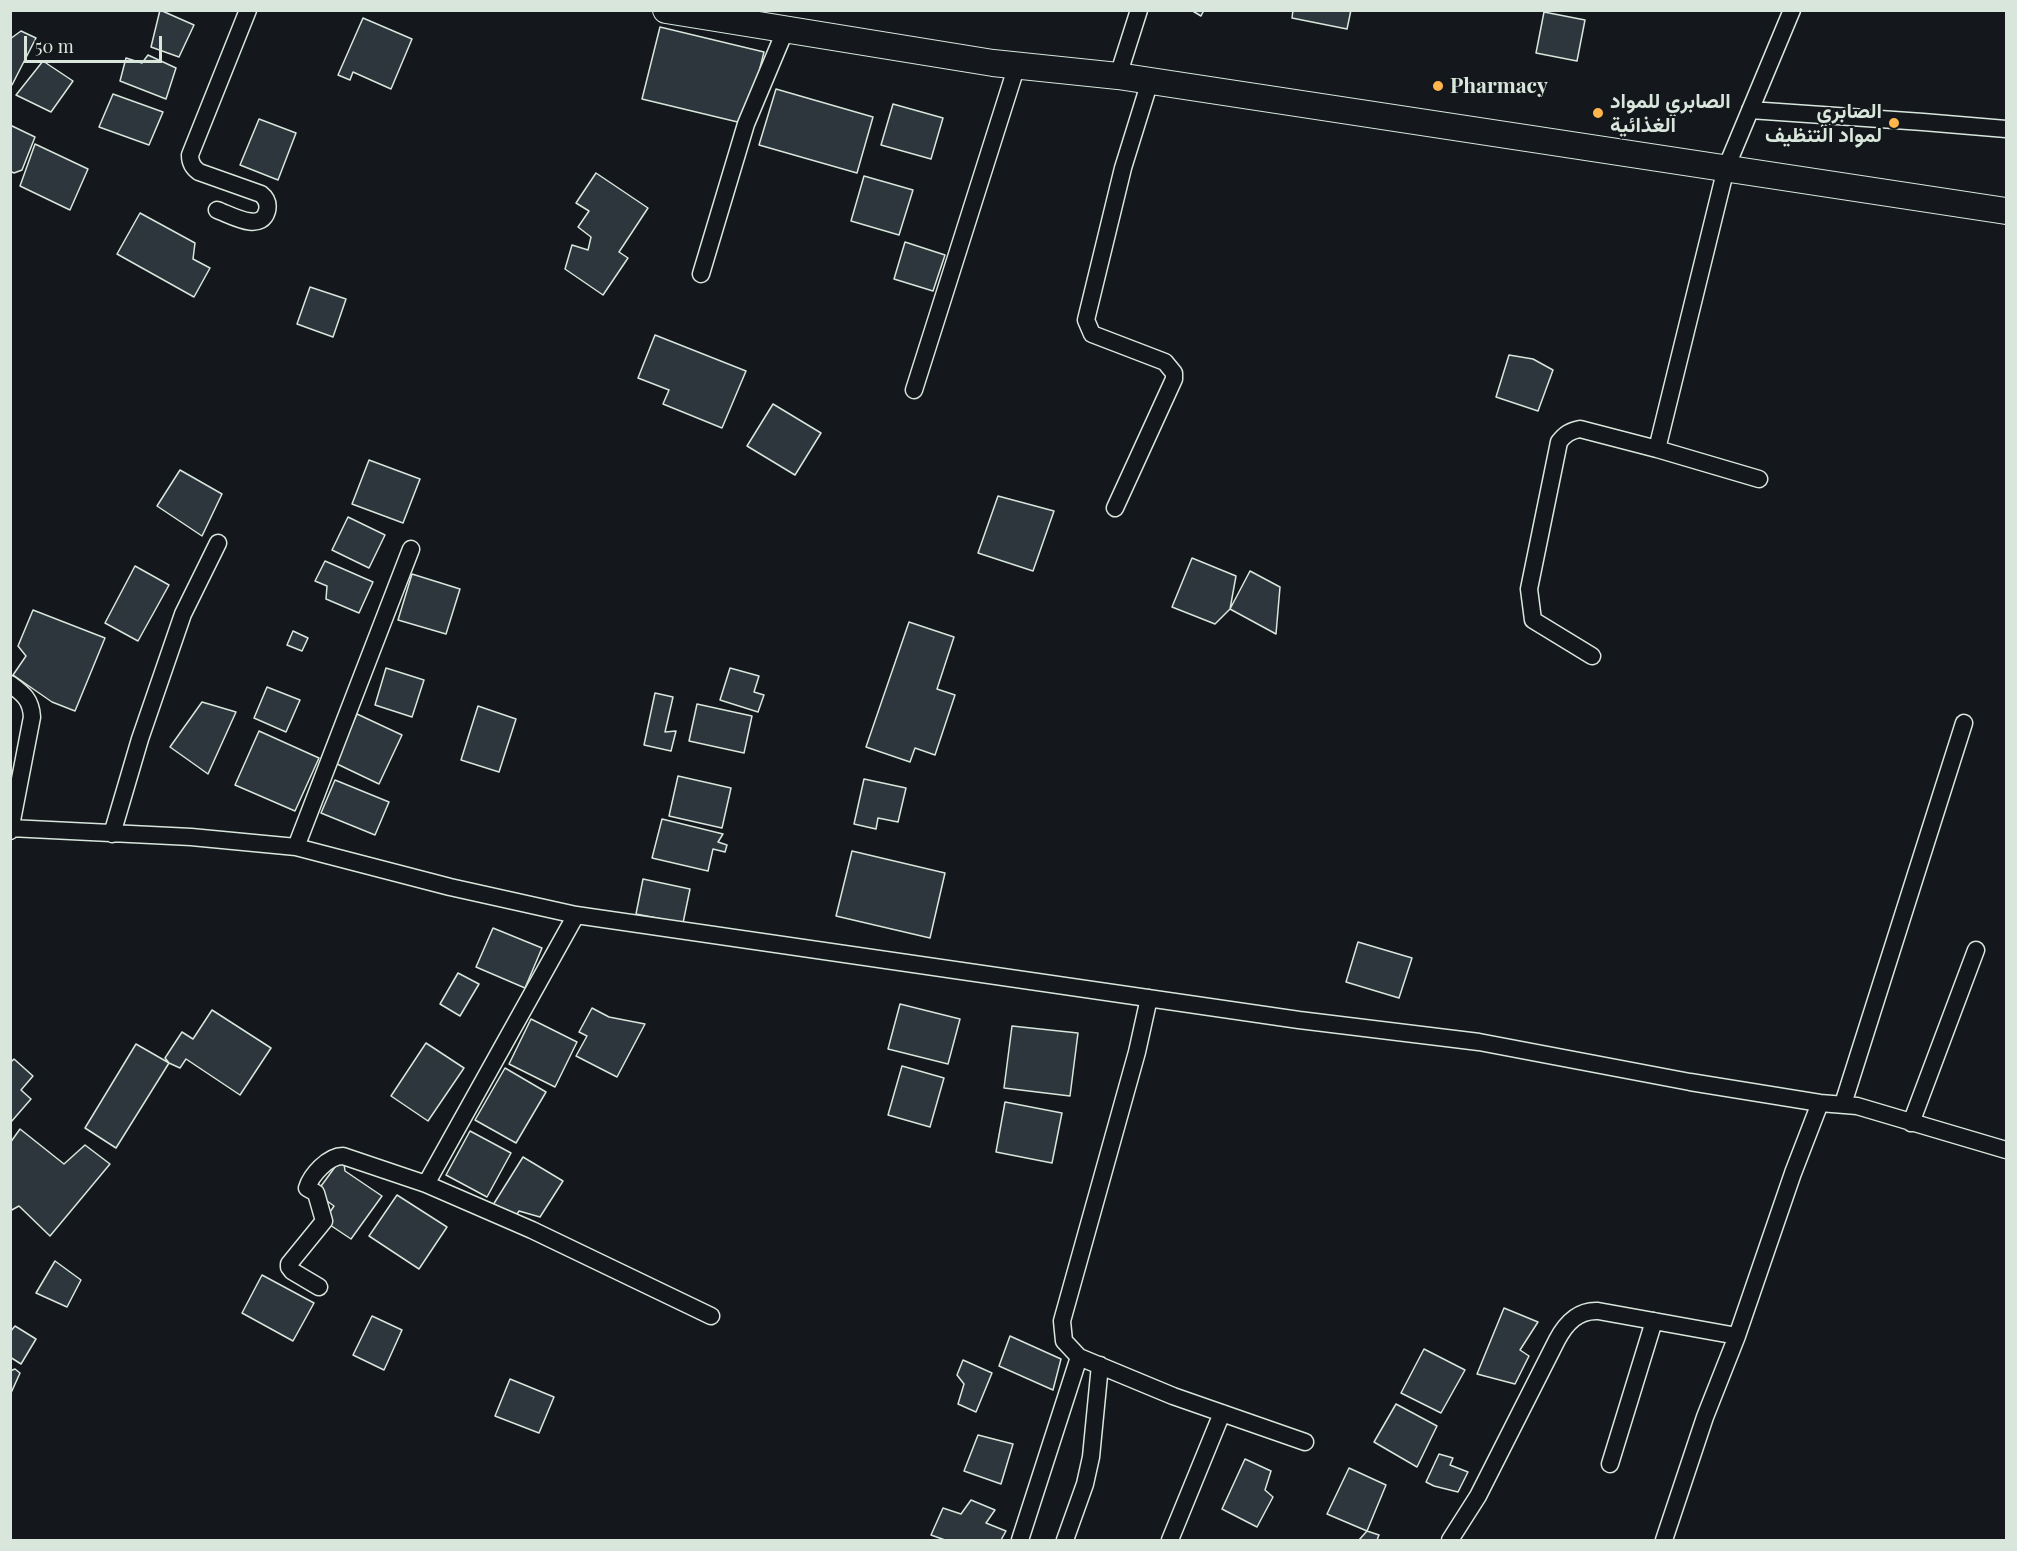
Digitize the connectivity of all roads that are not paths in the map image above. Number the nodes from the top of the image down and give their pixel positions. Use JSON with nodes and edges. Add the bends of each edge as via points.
{"nodes":[{"id":1,"x":248,"y":10,"type":"edge"},
{"id":2,"x":666,"y":10,"type":"edge"},
{"id":3,"x":1139,"y":10,"type":"edge"},
{"id":4,"x":1792,"y":10,"type":"edge"},
{"id":5,"x":784,"y":30,"type":"junction"},
{"id":6,"x":1017,"y":65,"type":"junction"},
{"id":7,"x":1118,"y":76,"type":"junction"},
{"id":8,"x":1150,"y":81,"type":"junction"},
{"id":9,"x":1750,"y":110,"type":"junction"},
{"id":10,"x":2007,"y":129,"type":"edge"},
{"id":11,"x":1726,"y":168,"type":"junction"},
{"id":12,"x":218,"y":210,"type":"dead end"},
{"id":13,"x":2007,"y":211,"type":"edge"},
{"id":14,"x":701,"y":273,"type":"dead end"},
{"id":15,"x":914,"y":390,"type":"dead end"},
{"id":16,"x":1657,"y":448,"type":"junction"},
{"id":17,"x":1759,"y":479,"type":"dead end"},
{"id":18,"x":1115,"y":508,"type":"dead end"},
{"id":19,"x":218,"y":543,"type":"dead end"},
{"id":20,"x":411,"y":549,"type":"dead end"},
{"id":21,"x":1592,"y":656,"type":"dead end"},
{"id":22,"x":10,"y":684,"type":"edge"},
{"id":23,"x":1964,"y":723,"type":"dead end"},
{"id":24,"x":11,"y":829,"type":"edge"},
{"id":25,"x":111,"y":834,"type":"junction"},
{"id":26,"x":296,"y":847,"type":"junction"},
{"id":27,"x":576,"y":915,"type":"junction"},
{"id":28,"x":1976,"y":950,"type":"dead end"},
{"id":29,"x":1149,"y":998,"type":"junction"},
{"id":30,"x":1820,"y":1103,"type":"junction"},
{"id":31,"x":1843,"y":1104,"type":"junction"},
{"id":32,"x":1911,"y":1123,"type":"junction"},
{"id":33,"x":2007,"y":1150,"type":"edge"},
{"id":34,"x":426,"y":1184,"type":"junction"},
{"id":35,"x":319,"y":1287,"type":"dead end"},
{"id":36,"x":711,"y":1316,"type":"dead end"},
{"id":37,"x":1654,"y":1321,"type":"junction"},
{"id":38,"x":1737,"y":1336,"type":"junction"},
{"id":39,"x":1078,"y":1357,"type":"junction"},
{"id":40,"x":1100,"y":1365,"type":"junction"},
{"id":41,"x":1222,"y":1413,"type":"junction"},
{"id":42,"x":1305,"y":1442,"type":"dead end"},
{"id":43,"x":1610,"y":1464,"type":"dead end"},
{"id":44,"x":1020,"y":1540,"type":"edge"},
{"id":45,"x":1065,"y":1540,"type":"edge"},
{"id":46,"x":1170,"y":1540,"type":"edge"},
{"id":47,"x":1450,"y":1540,"type":"edge"},
{"id":48,"x":1664,"y":1540,"type":"edge"}],
"edges":[{"from":1,"to":12,"type":"street","via":[[190,160],[199,172],[261,194],[268,206],[257,222]]},
{"from":2,"to":5,"type":"main road"},
{"from":3,"to":7,"type":"street"},
{"from":4,"to":9,"type":"street"},
{"from":5,"to":6,"type":"main road"},
{"from":5,"to":14,"type":"street","via":[[746,124]]},
{"from":6,"to":7,"type":"main road"},
{"from":6,"to":15,"type":"street"},
{"from":7,"to":8,"type":"main road"},
{"from":8,"to":11,"type":"main road"},
{"from":8,"to":18,"type":"street","via":[[1123,168],[1086,320],[1092,334],[1165,362],[1174,379]]},
{"from":9,"to":10,"type":"street"},
{"from":9,"to":11,"type":"street"},
{"from":11,"to":13,"type":"main road"},
{"from":11,"to":16,"type":"street"},
{"from":16,"to":17,"type":"street"},
{"from":16,"to":21,"type":"street","via":[[1580,429],[1570,431],[1559,442],[1529,589],[1533,620]]},
{"from":19,"to":25,"type":"street","via":[[183,614]]},
{"from":20,"to":26,"type":"street"},
{"from":22,"to":24,"type":"street","via":[[27,698],[32,717]]},
{"from":23,"to":31,"type":"street"},
{"from":24,"to":25,"type":"street"},
{"from":25,"to":26,"type":"street"},
{"from":26,"to":27,"type":"street"},
{"from":27,"to":29,"type":"street"},
{"from":27,"to":34,"type":"street"},
{"from":28,"to":32,"type":"street"},
{"from":29,"to":30,"type":"street","via":[[1479,1042]]},
{"from":29,"to":39,"type":"street","via":[[1062,1321],[1064,1341]]},
{"from":30,"to":31,"type":"street"},
{"from":30,"to":38,"type":"street"},
{"from":31,"to":32,"type":"street"},
{"from":32,"to":33,"type":"street"},
{"from":34,"to":35,"type":"street","via":[[343,1156],[330,1158],[307,1188],[316,1193],[324,1221],[289,1264],[292,1271]]},
{"from":34,"to":36,"type":"street"},
{"from":37,"to":38,"type":"street"},
{"from":37,"to":43,"type":"street"},
{"from":37,"to":47,"type":"street","via":[[1591,1311],[1569,1321],[1478,1496]]},
{"from":38,"to":48,"type":"street"},
{"from":39,"to":40,"type":"street"},
{"from":39,"to":44,"type":"street"},
{"from":40,"to":41,"type":"street"},
{"from":40,"to":45,"type":"street","via":[[1091,1457]]},
{"from":41,"to":42,"type":"street"},
{"from":41,"to":46,"type":"street"}]}
